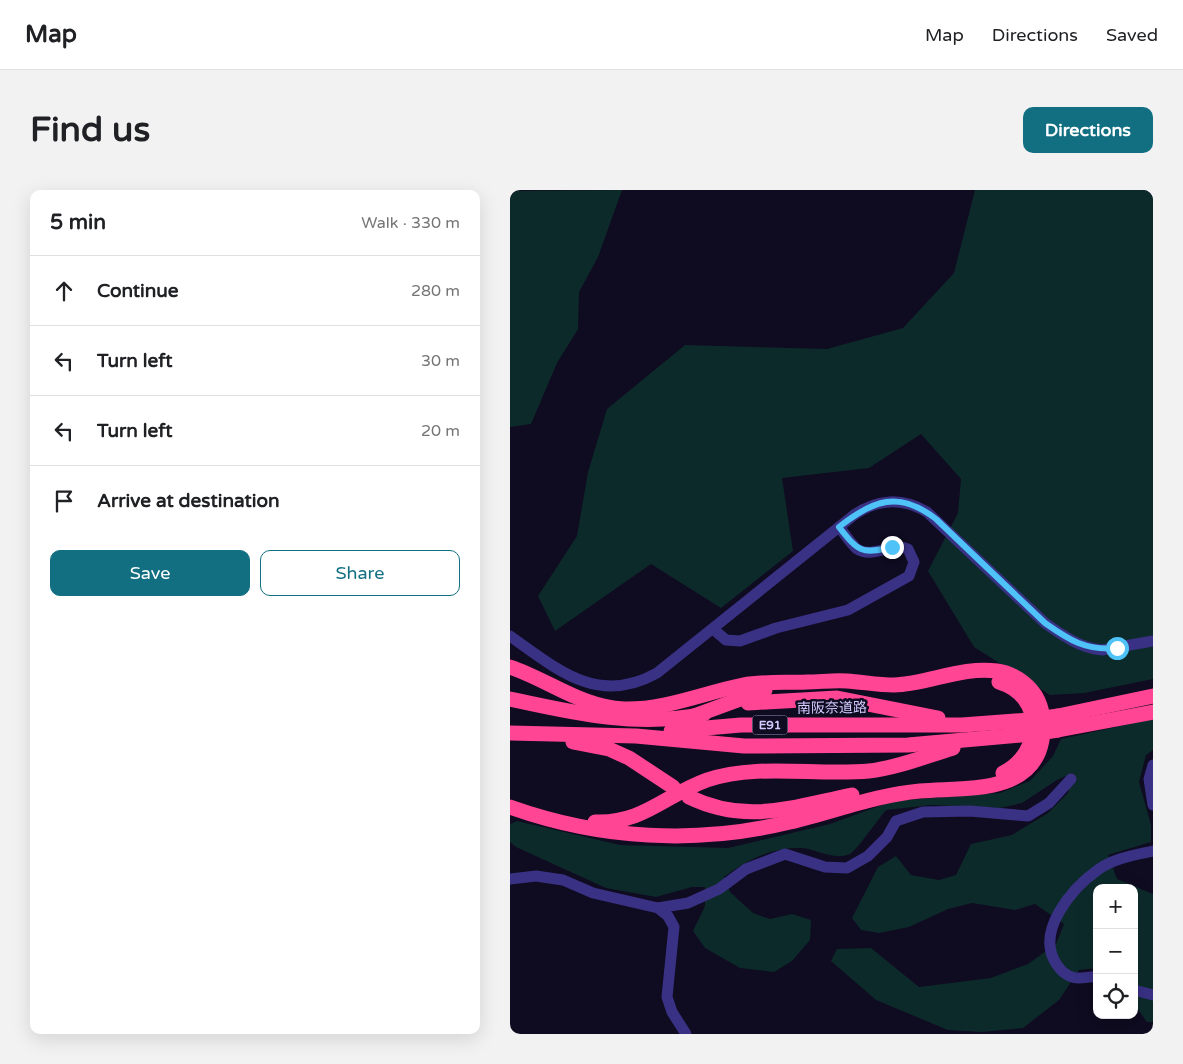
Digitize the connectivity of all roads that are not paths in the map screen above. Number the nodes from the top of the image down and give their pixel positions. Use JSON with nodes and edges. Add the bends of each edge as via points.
{"nodes":[{"id":1,"x":839,"y":527,"type":"junction"},
{"id":2,"x":713,"y":629,"type":"junction"},
{"id":3,"x":510,"y":636,"type":"edge"},
{"id":4,"x":1153,"y":641,"type":"edge"},
{"id":5,"x":510,"y":667,"type":"edge"},
{"id":6,"x":1153,"y":696,"type":"edge"},
{"id":7,"x":510,"y":699,"type":"edge"},
{"id":8,"x":1153,"y":712,"type":"edge"},
{"id":9,"x":694,"y":716,"type":"junction"},
{"id":10,"x":510,"y":723,"type":"edge"},
{"id":11,"x":1058,"y":723,"type":"junction"},
{"id":12,"x":985,"y":731,"type":"junction"},
{"id":13,"x":510,"y":735,"type":"edge"},
{"id":14,"x":1153,"y":765,"type":"edge"},
{"id":15,"x":1071,"y":779,"type":"dead end"},
{"id":16,"x":673,"y":787,"type":"dead end"},
{"id":17,"x":688,"y":797,"type":"dead end"},
{"id":18,"x":1153,"y":805,"type":"edge"},
{"id":19,"x":510,"y":807,"type":"edge"},
{"id":20,"x":1153,"y":851,"type":"edge"},
{"id":21,"x":510,"y":879,"type":"edge"},
{"id":22,"x":658,"y":908,"type":"junction"},
{"id":23,"x":1093,"y":977,"type":"edge"},
{"id":24,"x":1138,"y":991,"type":"edge"},
{"id":25,"x":1153,"y":995,"type":"edge"},
{"id":26,"x":686,"y":1034,"type":"edge"}],
"edges":[{"from":1,"to":2,"type":"street"},
{"from":1,"to":2,"type":"street","via":[[863,552],[900,546],[908,549],[914,562],[912,570],[900,582],[860,605],[840,612],[740,641],[726,640]]},
{"from":1,"to":4,"type":"street","via":[[872,504],[910,503],[936,519],[1062,636],[1102,650]]},
{"from":2,"to":3,"type":"street","via":[[657,673],[630,685],[616,687],[576,679]]},
{"from":5,"to":19,"type":"highway","via":[[578,699],[626,709],[666,704],[754,684],[841,681],[893,685],[975,671],[999,671],[1019,679],[1034,694],[1041,711],[1043,729],[1040,747],[1031,765],[1006,782],[982,788],[894,795],[747,831],[684,836],[622,834],[573,826]]},
{"from":6,"to":11,"type":"highway","name":"南阪奈道路","number":"E91"},
{"from":7,"to":9,"type":"highway","via":[[615,718],[649,720]]},
{"from":8,"to":11,"type":"highway","name":"南阪奈道路","number":"E91"},
{"from":9,"to":12,"type":"highway","via":[[761,700],[837,698]]},
{"from":9,"to":17,"type":"highway","via":[[763,690],[846,688],[895,692],[986,679],[1005,684],[1020,694],[1031,714],[1033,729],[1028,751],[1017,764],[981,779],[898,787],[768,812],[726,810]]},
{"from":10,"to":12,"type":"highway","name":"南阪奈道路","number":"E91","via":[[686,731],[741,725]]},
{"from":11,"to":12,"type":"highway","name":"南阪奈道路","number":"E91","bridge":true},
{"from":12,"to":13,"type":"highway","name":"南阪奈道路","number":"E91","via":[[908,745],[744,746],[636,736]]},
{"from":12,"to":19,"type":"highway","number":"E91","via":[[868,771],[776,772],[707,780],[638,816],[615,822],[574,820]]},
{"from":13,"to":16,"type":"highway","via":[[609,749]]},
{"from":14,"to":18,"type":"street","via":[[1149,779]]},
{"from":15,"to":22,"type":"street","via":[[1049,803],[1028,816],[970,811],[923,812],[896,821],[887,837],[868,856],[847,868],[825,867],[785,854],[746,869],[719,889],[688,904]]},
{"from":20,"to":23,"type":"street","via":[[1120,859],[1100,869],[1081,884],[1056,919],[1049,947],[1054,962],[1069,978]]},
{"from":21,"to":22,"type":"street","via":[[536,876],[563,880],[593,893]]},
{"from":22,"to":26,"type":"street","via":[[674,927],[667,996],[672,1012]]},
{"from":24,"to":25,"type":"street"}]}
